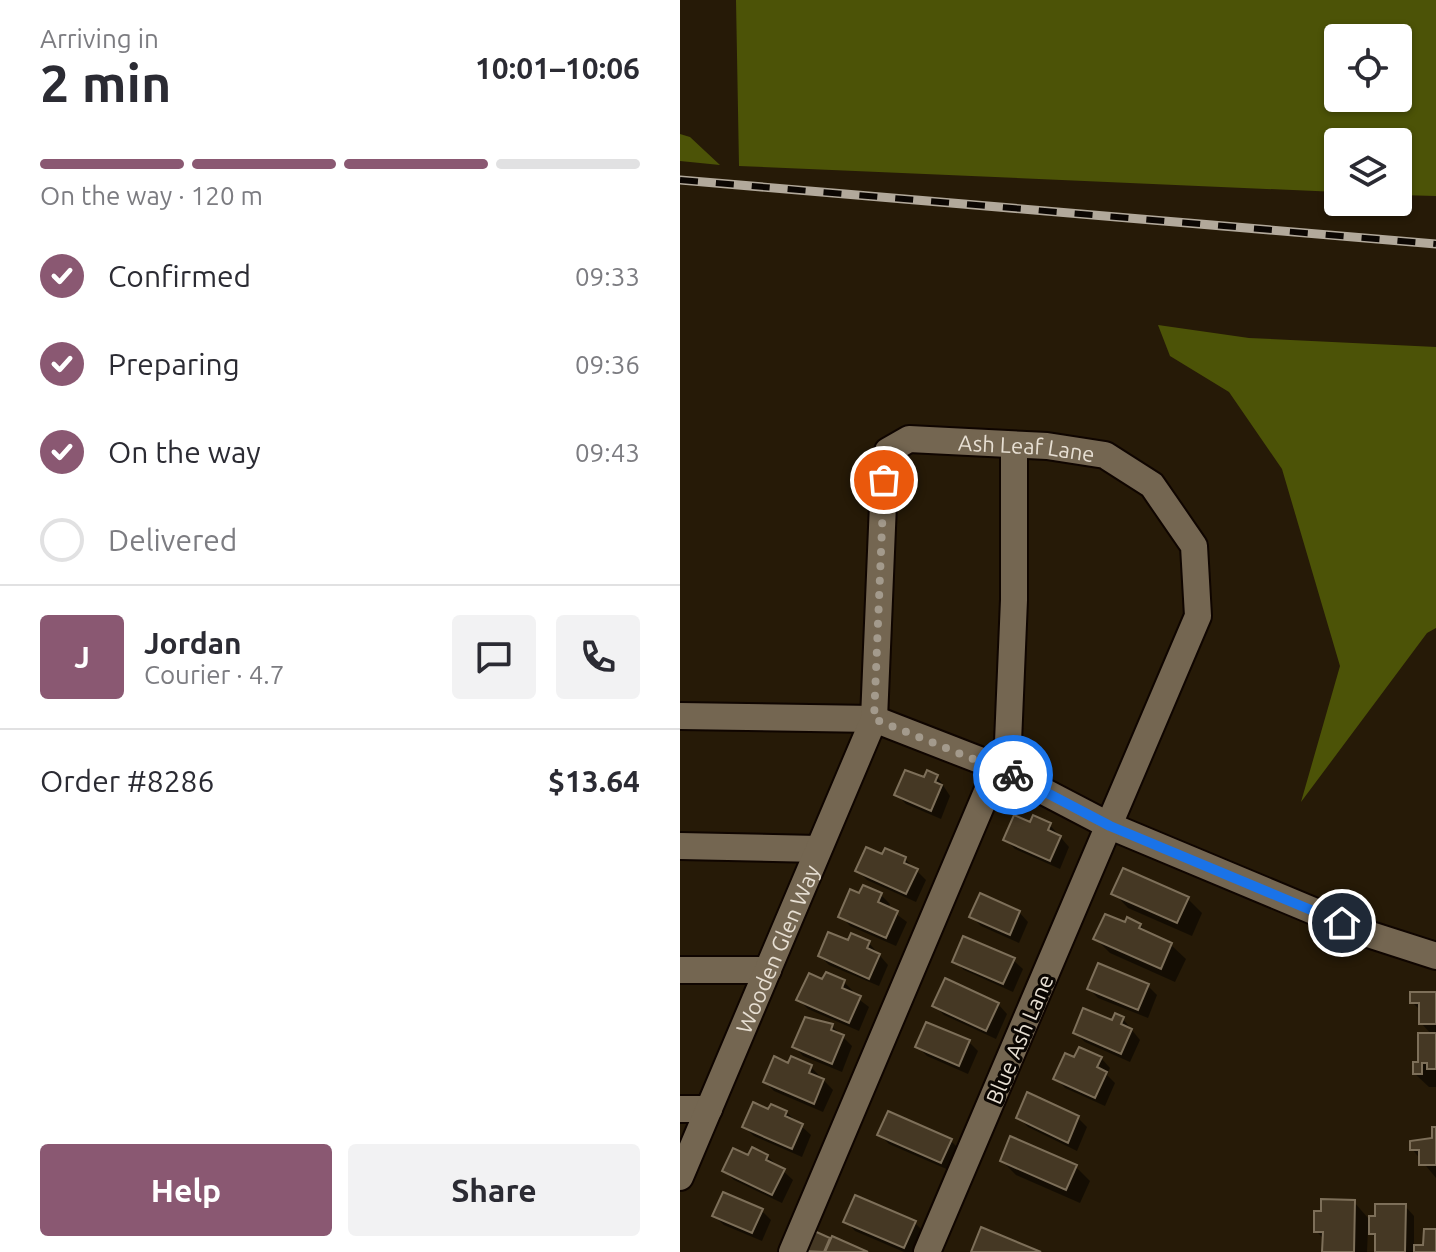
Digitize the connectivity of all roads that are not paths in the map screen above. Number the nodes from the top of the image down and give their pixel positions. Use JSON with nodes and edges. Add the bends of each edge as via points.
{"nodes":[{"id":1,"x":1014,"y":446,"type":"junction"},
{"id":2,"x":680,"y":716,"type":"edge"},
{"id":3,"x":874,"y":719,"type":"junction"},
{"id":4,"x":995,"y":766,"type":"junction"},
{"id":5,"x":1110,"y":826,"type":"junction"},
{"id":6,"x":680,"y":846,"type":"edge"},
{"id":7,"x":818,"y":849,"type":"junction"},
{"id":8,"x":1436,"y":956,"type":"edge"},
{"id":9,"x":680,"y":970,"type":"edge"},
{"id":10,"x":768,"y":970,"type":"junction"},
{"id":11,"x":680,"y":1109,"type":"edge"},
{"id":12,"x":709,"y":1109,"type":"junction"},
{"id":13,"x":680,"y":1177,"type":"edge"},
{"id":14,"x":792,"y":1252,"type":"edge"},
{"id":15,"x":927,"y":1252,"type":"edge"}],
"edges":[{"from":1,"to":3,"type":"street","name":"Ash Leaf Lane","via":[[909,439],[888,451]]},
{"from":1,"to":4,"type":"street","via":[[1008,742]]},
{"from":1,"to":5,"type":"street","name":"Ash Leaf Lane","via":[[1105,455],[1152,485],[1194,546],[1198,616]]},
{"from":2,"to":3,"type":"street"},
{"from":3,"to":4,"type":"street"},
{"from":3,"to":7,"type":"street","name":"Wooden Glen Way"},
{"from":4,"to":5,"type":"street"},
{"from":4,"to":14,"type":"street"},
{"from":5,"to":8,"type":"street","via":[[1371,935]]},
{"from":5,"to":15,"type":"street","name":"Blue Ash Lane"},
{"from":6,"to":7,"type":"street"},
{"from":7,"to":10,"type":"street","name":"Wooden Glen Way"},
{"from":9,"to":10,"type":"street"},
{"from":10,"to":12,"type":"street","name":"Wooden Glen Way"},
{"from":11,"to":12,"type":"street"},
{"from":12,"to":13,"type":"street","name":"Wooden Glen Way"}]}
